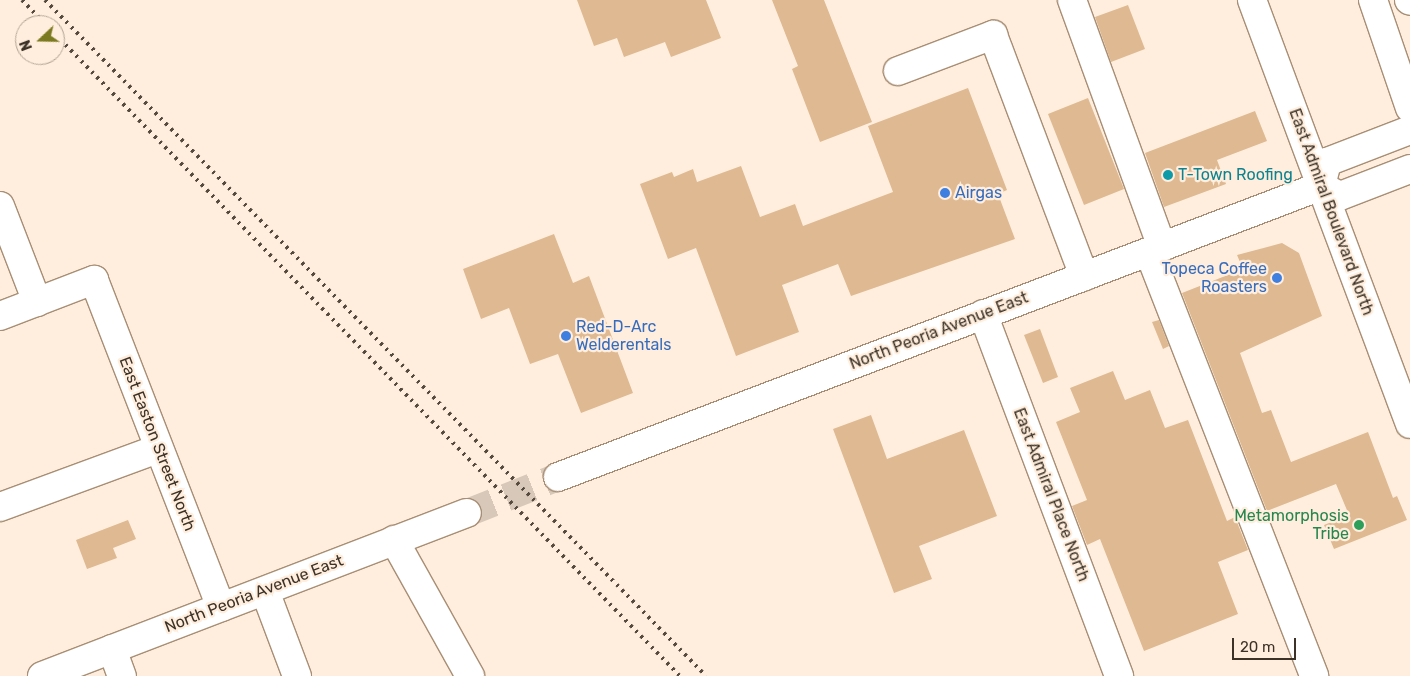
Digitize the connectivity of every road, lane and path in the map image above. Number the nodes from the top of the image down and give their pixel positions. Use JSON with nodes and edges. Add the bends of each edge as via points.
{"nodes":[{"id":1,"x":1072,"y":0,"type":"edge"},
{"id":2,"x":1252,"y":0,"type":"edge"},
{"id":3,"x":1373,"y":0,"type":"edge"},
{"id":4,"x":898,"y":71,"type":"dead end"},
{"id":5,"x":1410,"y":108,"type":"edge"},
{"id":6,"x":1410,"y":130,"type":"edge"},
{"id":7,"x":1410,"y":170,"type":"edge"},
{"id":8,"x":1321,"y":186,"type":"junction"},
{"id":9,"x":0,"y":206,"type":"edge"},
{"id":10,"x":1156,"y":249,"type":"junction"},
{"id":11,"x":1084,"y":276,"type":"junction"},
{"id":12,"x":37,"y":302,"type":"junction"},
{"id":13,"x":983,"y":314,"type":"junction"},
{"id":14,"x":0,"y":316,"type":"edge"},
{"id":15,"x":1410,"y":424,"type":"edge"},
{"id":16,"x":158,"y":448,"type":"junction"},
{"id":17,"x":558,"y":477,"type":"tunnel mouth"},
{"id":18,"x":0,"y":507,"type":"edge"},
{"id":19,"x":466,"y":513,"type":"tunnel mouth"},
{"id":20,"x":394,"y":540,"type":"junction"},
{"id":21,"x":265,"y":591,"type":"junction"},
{"id":22,"x":221,"y":607,"type":"junction"},
{"id":23,"x":112,"y":649,"type":"junction"},
{"id":24,"x":42,"y":676,"type":"edge"},
{"id":25,"x":122,"y":676,"type":"edge"},
{"id":26,"x":297,"y":676,"type":"edge"},
{"id":27,"x":470,"y":676,"type":"edge"},
{"id":28,"x":1119,"y":676,"type":"edge"},
{"id":29,"x":1314,"y":676,"type":"edge"}],
"edges":[{"from":1,"to":10,"type":"main road"},
{"from":2,"to":8,"type":"main road","name":"East Admiral Boulevard North"},
{"from":3,"to":5,"type":"main road"},
{"from":4,"to":11,"type":"main road","via":[[993,35]]},
{"from":6,"to":8,"type":"main road","via":[[1327,162]]},
{"from":7,"to":8,"type":"main road","via":[[1340,196]]},
{"from":8,"to":10,"type":"main road","name":"North Peoria Avenue East"},
{"from":8,"to":15,"type":"main road","name":"East Admiral Boulevard North"},
{"from":9,"to":12,"type":"main road"},
{"from":10,"to":11,"type":"main road","name":"North Peoria Avenue East"},
{"from":10,"to":29,"type":"main road"},
{"from":11,"to":13,"type":"main road","name":"North Peoria Avenue East"},
{"from":12,"to":14,"type":"main road"},
{"from":12,"to":16,"type":"main road","name":"East Easton Street North","via":[[94,280]]},
{"from":13,"to":17,"type":"main road","name":"North Peoria Avenue East"},
{"from":13,"to":28,"type":"main road","name":"East Admiral Place North"},
{"from":16,"to":18,"type":"main road"},
{"from":16,"to":22,"type":"main road","name":"East Easton Street North"},
{"from":19,"to":20,"type":"main road","name":"North Peoria Avenue East"},
{"from":20,"to":21,"type":"main road","name":"North Peoria Avenue East"},
{"from":20,"to":27,"type":"main road"},
{"from":21,"to":22,"type":"main road","name":"North Peoria Avenue East"},
{"from":21,"to":26,"type":"main road"},
{"from":22,"to":23,"type":"main road","name":"North Peoria Avenue East"},
{"from":23,"to":24,"type":"main road","name":"North Peoria Avenue East"},
{"from":23,"to":25,"type":"main road"}]}
